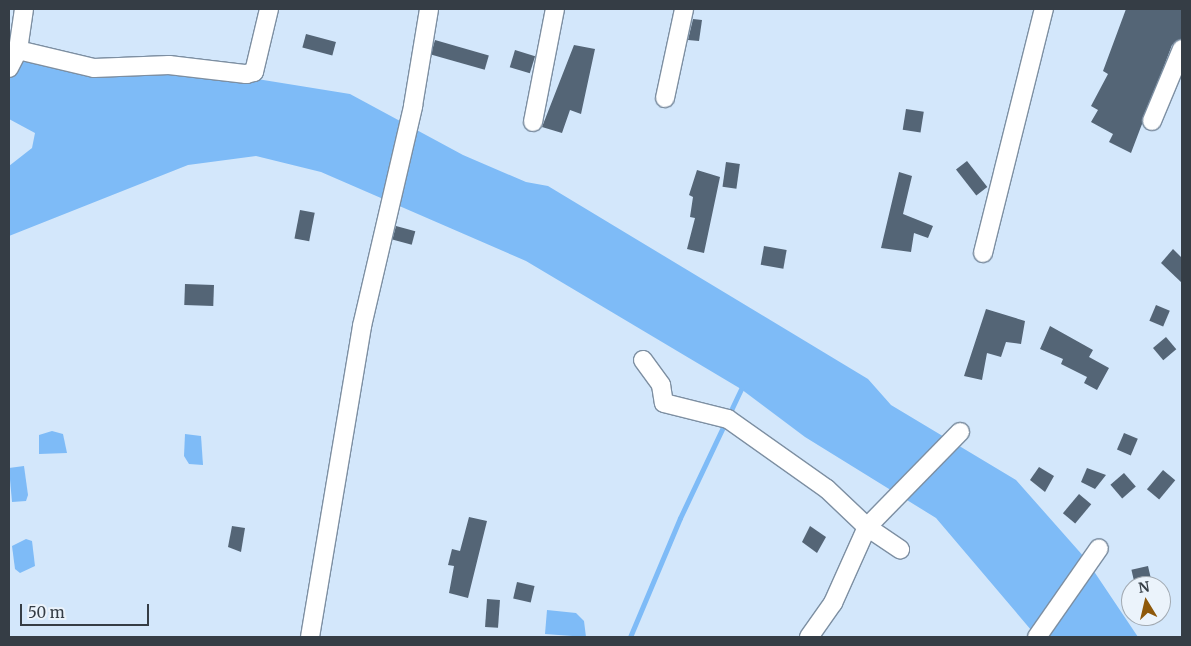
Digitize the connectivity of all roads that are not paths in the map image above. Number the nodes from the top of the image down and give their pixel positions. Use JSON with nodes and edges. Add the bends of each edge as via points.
{"nodes":[{"id":1,"x":24,"y":9,"type":"edge"},
{"id":2,"x":269,"y":9,"type":"edge"},
{"id":3,"x":429,"y":9,"type":"edge"},
{"id":4,"x":555,"y":9,"type":"edge"},
{"id":5,"x":684,"y":9,"type":"edge"},
{"id":6,"x":1044,"y":9,"type":"edge"},
{"id":7,"x":1182,"y":49,"type":"edge"},
{"id":8,"x":14,"y":58,"type":"edge"},
{"id":9,"x":665,"y":98,"type":"dead end"},
{"id":10,"x":1152,"y":121,"type":"dead end"},
{"id":11,"x":533,"y":122,"type":"dead end"},
{"id":12,"x":983,"y":253,"type":"dead end"},
{"id":13,"x":643,"y":360,"type":"dead end"},
{"id":14,"x":957,"y":435,"type":"dead end"},
{"id":15,"x":867,"y":527,"type":"junction"},
{"id":16,"x":900,"y":549,"type":"dead end"},
{"id":17,"x":1096,"y":552,"type":"dead end"},
{"id":18,"x":310,"y":637,"type":"edge"},
{"id":19,"x":809,"y":637,"type":"edge"},
{"id":20,"x":1037,"y":637,"type":"edge"}],
"edges":[{"from":1,"to":8,"type":"street"},
{"from":2,"to":8,"type":"street","via":[[254,72],[246,74],[169,65],[94,68]]},
{"from":3,"to":18,"type":"street","via":[[413,106],[362,326]]},
{"from":4,"to":11,"type":"street"},
{"from":5,"to":9,"type":"street"},
{"from":6,"to":12,"type":"street"},
{"from":7,"to":10,"type":"street"},
{"from":13,"to":15,"type":"street","via":[[661,385],[664,403],[728,419],[826,489]]},
{"from":14,"to":15,"type":"street"},
{"from":15,"to":16,"type":"street"},
{"from":15,"to":19,"type":"street","via":[[833,602]]},
{"from":17,"to":20,"type":"street"}]}
